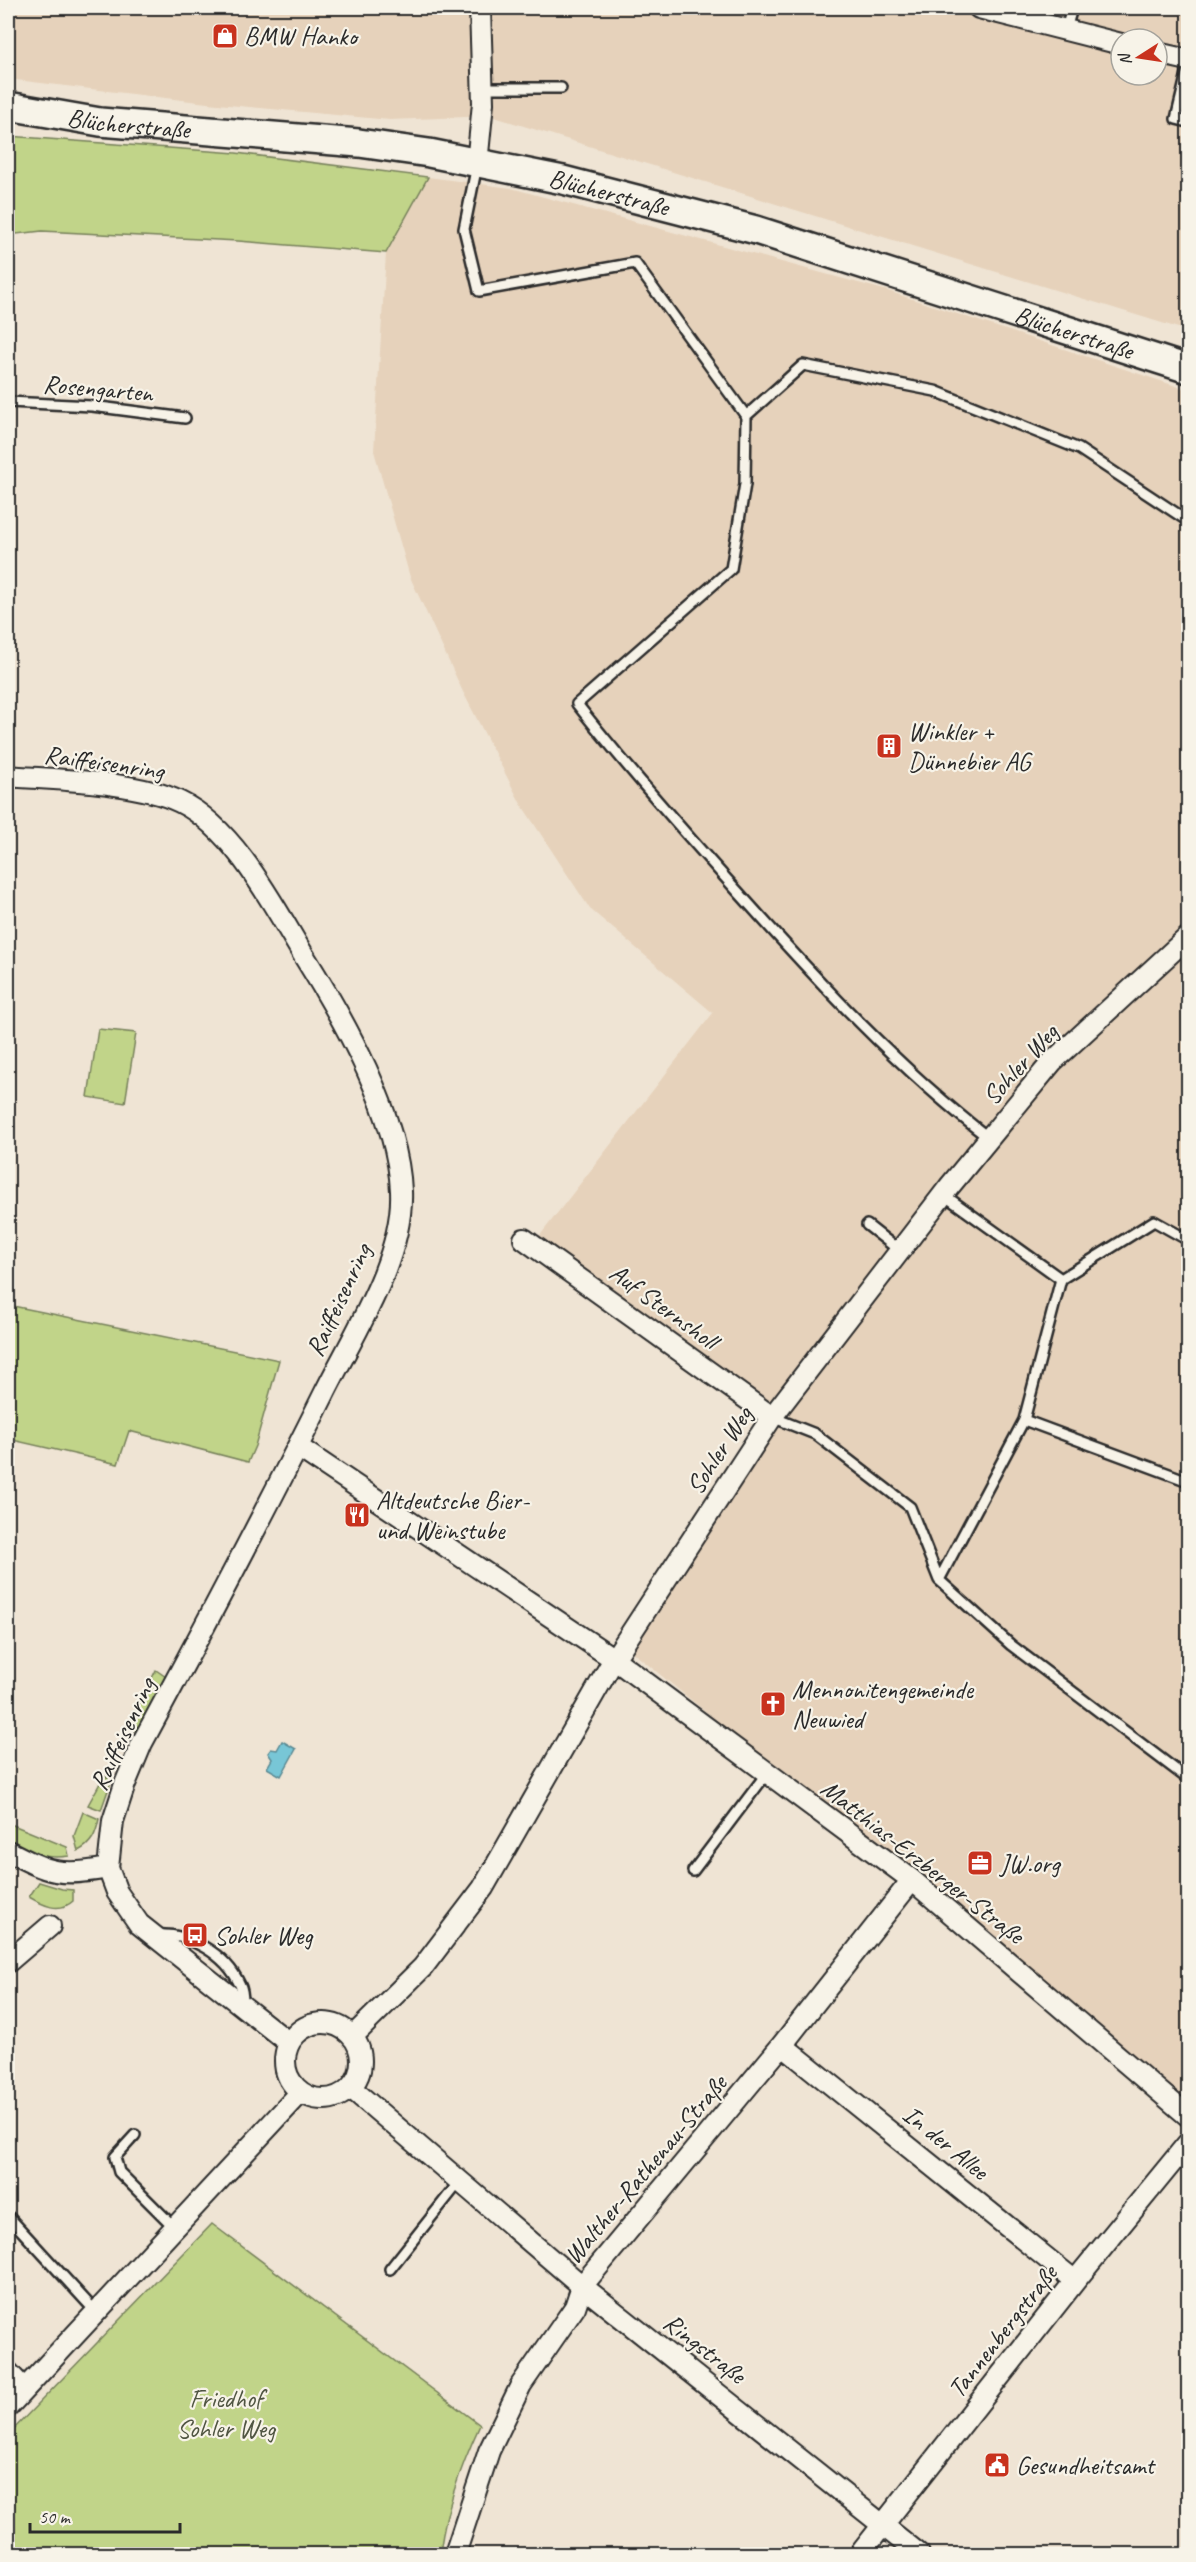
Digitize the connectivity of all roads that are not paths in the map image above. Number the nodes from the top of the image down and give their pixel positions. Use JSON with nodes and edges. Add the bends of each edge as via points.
{"nodes":[{"id":1,"x":480,"y":8,"type":"edge"},
{"id":2,"x":979,"y":8,"type":"edge"},
{"id":3,"x":1072,"y":8,"type":"edge"},
{"id":4,"x":1066,"y":29,"type":"junction"},
{"id":5,"x":1109,"y":41,"type":"edge"},
{"id":6,"x":1169,"y":56,"type":"edge"},
{"id":7,"x":1188,"y":60,"type":"edge"},
{"id":8,"x":1188,"y":69,"type":"edge"},
{"id":9,"x":483,"y":88,"type":"junction"},
{"id":10,"x":561,"y":88,"type":"dead end"},
{"id":11,"x":8,"y":106,"type":"edge"},
{"id":12,"x":1188,"y":122,"type":"edge"},
{"id":13,"x":477,"y":164,"type":"junction"},
{"id":14,"x":1188,"y":369,"type":"edge"},
{"id":15,"x":8,"y":402,"type":"edge"},
{"id":16,"x":746,"y":416,"type":"junction"},
{"id":17,"x":186,"y":418,"type":"dead end"},
{"id":18,"x":1188,"y":521,"type":"edge"},
{"id":19,"x":8,"y":776,"type":"edge"},
{"id":20,"x":1188,"y":937,"type":"edge"},
{"id":21,"x":990,"y":1139,"type":"junction"},
{"id":22,"x":944,"y":1195,"type":"junction"},
{"id":23,"x":867,"y":1225,"type":"dead end"},
{"id":24,"x":524,"y":1239,"type":"dead end"},
{"id":25,"x":1188,"y":1240,"type":"edge"},
{"id":26,"x":900,"y":1251,"type":"junction"},
{"id":27,"x":1060,"y":1279,"type":"junction"},
{"id":28,"x":772,"y":1417,"type":"junction"},
{"id":29,"x":1024,"y":1420,"type":"junction"},
{"id":30,"x":298,"y":1447,"type":"junction"},
{"id":31,"x":1188,"y":1481,"type":"edge"},
{"id":32,"x":939,"y":1580,"type":"junction"},
{"id":33,"x":614,"y":1659,"type":"junction"},
{"id":34,"x":767,"y":1773,"type":"junction"},
{"id":35,"x":1188,"y":1779,"type":"edge"},
{"id":36,"x":8,"y":1851,"type":"edge"},
{"id":37,"x":108,"y":1868,"type":"junction"},
{"id":38,"x":693,"y":1871,"type":"dead end"},
{"id":39,"x":912,"y":1880,"type":"junction"},
{"id":40,"x":50,"y":1926,"type":"dead end"},
{"id":41,"x":8,"y":1962,"type":"edge"},
{"id":42,"x":353,"y":2036,"type":"junction"},
{"id":43,"x":289,"y":2043,"type":"junction"},
{"id":44,"x":782,"y":2045,"type":"junction"},
{"id":45,"x":351,"y":2088,"type":"junction"},
{"id":46,"x":301,"y":2092,"type":"junction"},
{"id":47,"x":1188,"y":2116,"type":"edge"},
{"id":48,"x":135,"y":2135,"type":"dead end"},
{"id":49,"x":1188,"y":2143,"type":"edge"},
{"id":50,"x":460,"y":2181,"type":"junction"},
{"id":51,"x":8,"y":2216,"type":"edge"},
{"id":52,"x":175,"y":2228,"type":"junction"},
{"id":53,"x":390,"y":2269,"type":"dead end"},
{"id":54,"x":1075,"y":2281,"type":"junction"},
{"id":55,"x":582,"y":2286,"type":"junction"},
{"id":56,"x":96,"y":2312,"type":"junction"},
{"id":57,"x":8,"y":2372,"type":"edge"},
{"id":58,"x":24,"y":2389,"type":"junction"},
{"id":59,"x":8,"y":2407,"type":"edge"},
{"id":60,"x":883,"y":2528,"type":"junction"},
{"id":61,"x":455,"y":2554,"type":"edge"},
{"id":62,"x":860,"y":2554,"type":"edge"},
{"id":63,"x":919,"y":2554,"type":"edge"}],
"edges":[{"from":1,"to":9,"type":"street"},
{"from":2,"to":4,"type":"street"},
{"from":3,"to":4,"type":"lane"},
{"from":4,"to":5,"type":"street"},
{"from":6,"to":7,"type":"street"},
{"from":8,"to":12,"type":"lane","via":[[1176,119]]},
{"from":9,"to":10,"type":"lane"},
{"from":9,"to":13,"type":"street"},
{"from":11,"to":13,"type":"street","name":"Blücherstraße","via":[[100,122],[349,142]]},
{"from":13,"to":14,"type":"street","name":"Blücherstraße","via":[[596,188],[756,230]]},
{"from":13,"to":16,"type":"lane","via":[[464,230],[479,291],[635,263]]},
{"from":15,"to":17,"type":"lane","name":"Rosengarten","via":[[92,406]]},
{"from":16,"to":18,"type":"lane","via":[[803,365],[935,391],[1079,449]]},
{"from":16,"to":21,"type":"lane","via":[[744,484],[731,569],[577,704],[629,770],[811,973],[953,1111]]},
{"from":19,"to":30,"type":"street","name":"Raiffeisenring","via":[[152,792],[181,802],[219,830],[258,880],[316,974],[385,1114],[401,1190],[400,1214],[388,1265]]},
{"from":20,"to":21,"type":"street","name":"Sohler Weg","via":[[1052,1062]]},
{"from":21,"to":22,"type":"street","name":"Sohler Weg"},
{"from":22,"to":26,"type":"street","name":"Sohler Weg"},
{"from":22,"to":27,"type":"lane"},
{"from":23,"to":26,"type":"lane"},
{"from":24,"to":28,"type":"street","name":"Auf Sternsholl"},
{"from":25,"to":27,"type":"lane","via":[[1154,1221]]},
{"from":26,"to":28,"type":"street","name":"Sohler Weg"},
{"from":27,"to":29,"type":"lane"},
{"from":28,"to":32,"type":"lane","via":[[815,1434],[910,1507]]},
{"from":28,"to":33,"type":"street","name":"Sohler Weg"},
{"from":29,"to":31,"type":"lane"},
{"from":29,"to":32,"type":"lane"},
{"from":30,"to":33,"type":"street","name":"Matthias-Erzberger-Straße"},
{"from":30,"to":37,"type":"street","name":"Raiffeisenring","via":[[142,1743],[113,1821]]},
{"from":32,"to":35,"type":"lane","via":[[1011,1645]]},
{"from":33,"to":34,"type":"street","name":"Matthias-Erzberger-Straße"},
{"from":33,"to":42,"type":"street","name":"Sohler Weg","via":[[483,1888],[423,1967]]},
{"from":34,"to":38,"type":"lane"},
{"from":34,"to":39,"type":"street","name":"Matthias-Erzberger-Straße"},
{"from":36,"to":37,"type":"street","via":[[40,1869],[60,1874]]},
{"from":37,"to":43,"type":"street","name":"Raiffeisenring","via":[[117,1892],[139,1924]]},
{"from":39,"to":44,"type":"street","name":"Walther-Rathenau-Straße"},
{"from":39,"to":47,"type":"street","name":"Matthias-Erzberger-Straße"},
{"from":40,"to":41,"type":"street"},
{"from":42,"to":43,"type":"street","via":[[327,2022],[299,2031]]},
{"from":42,"to":45,"type":"street","via":[[362,2062]]},
{"from":43,"to":46,"type":"street","via":[[286,2069]]},
{"from":44,"to":54,"type":"street","name":"In der Allee"},
{"from":44,"to":55,"type":"street","name":"Walther-Rathenau-Straße"},
{"from":45,"to":46,"type":"street","via":[[327,2099]]},
{"from":45,"to":50,"type":"street","name":"Ringstraße"},
{"from":46,"to":52,"type":"street"},
{"from":48,"to":52,"type":"lane","via":[[114,2161],[119,2172]]},
{"from":49,"to":54,"type":"street","name":"Tannenbergstraße"},
{"from":50,"to":53,"type":"lane"},
{"from":50,"to":55,"type":"street","name":"Ringstraße"},
{"from":51,"to":56,"type":"lane"},
{"from":52,"to":56,"type":"street"},
{"from":54,"to":60,"type":"street","name":"Tannenbergstraße"},
{"from":55,"to":60,"type":"street","name":"Ringstraße"},
{"from":55,"to":61,"type":"street","name":"Walther-Rathenau-Straße","via":[[575,2307],[521,2385],[489,2451]]},
{"from":56,"to":58,"type":"street"},
{"from":57,"to":58,"type":"street"},
{"from":58,"to":59,"type":"street"},
{"from":60,"to":62,"type":"street","name":"Tannenbergstraße"},
{"from":60,"to":63,"type":"street","name":"Ringstraße"}]}
